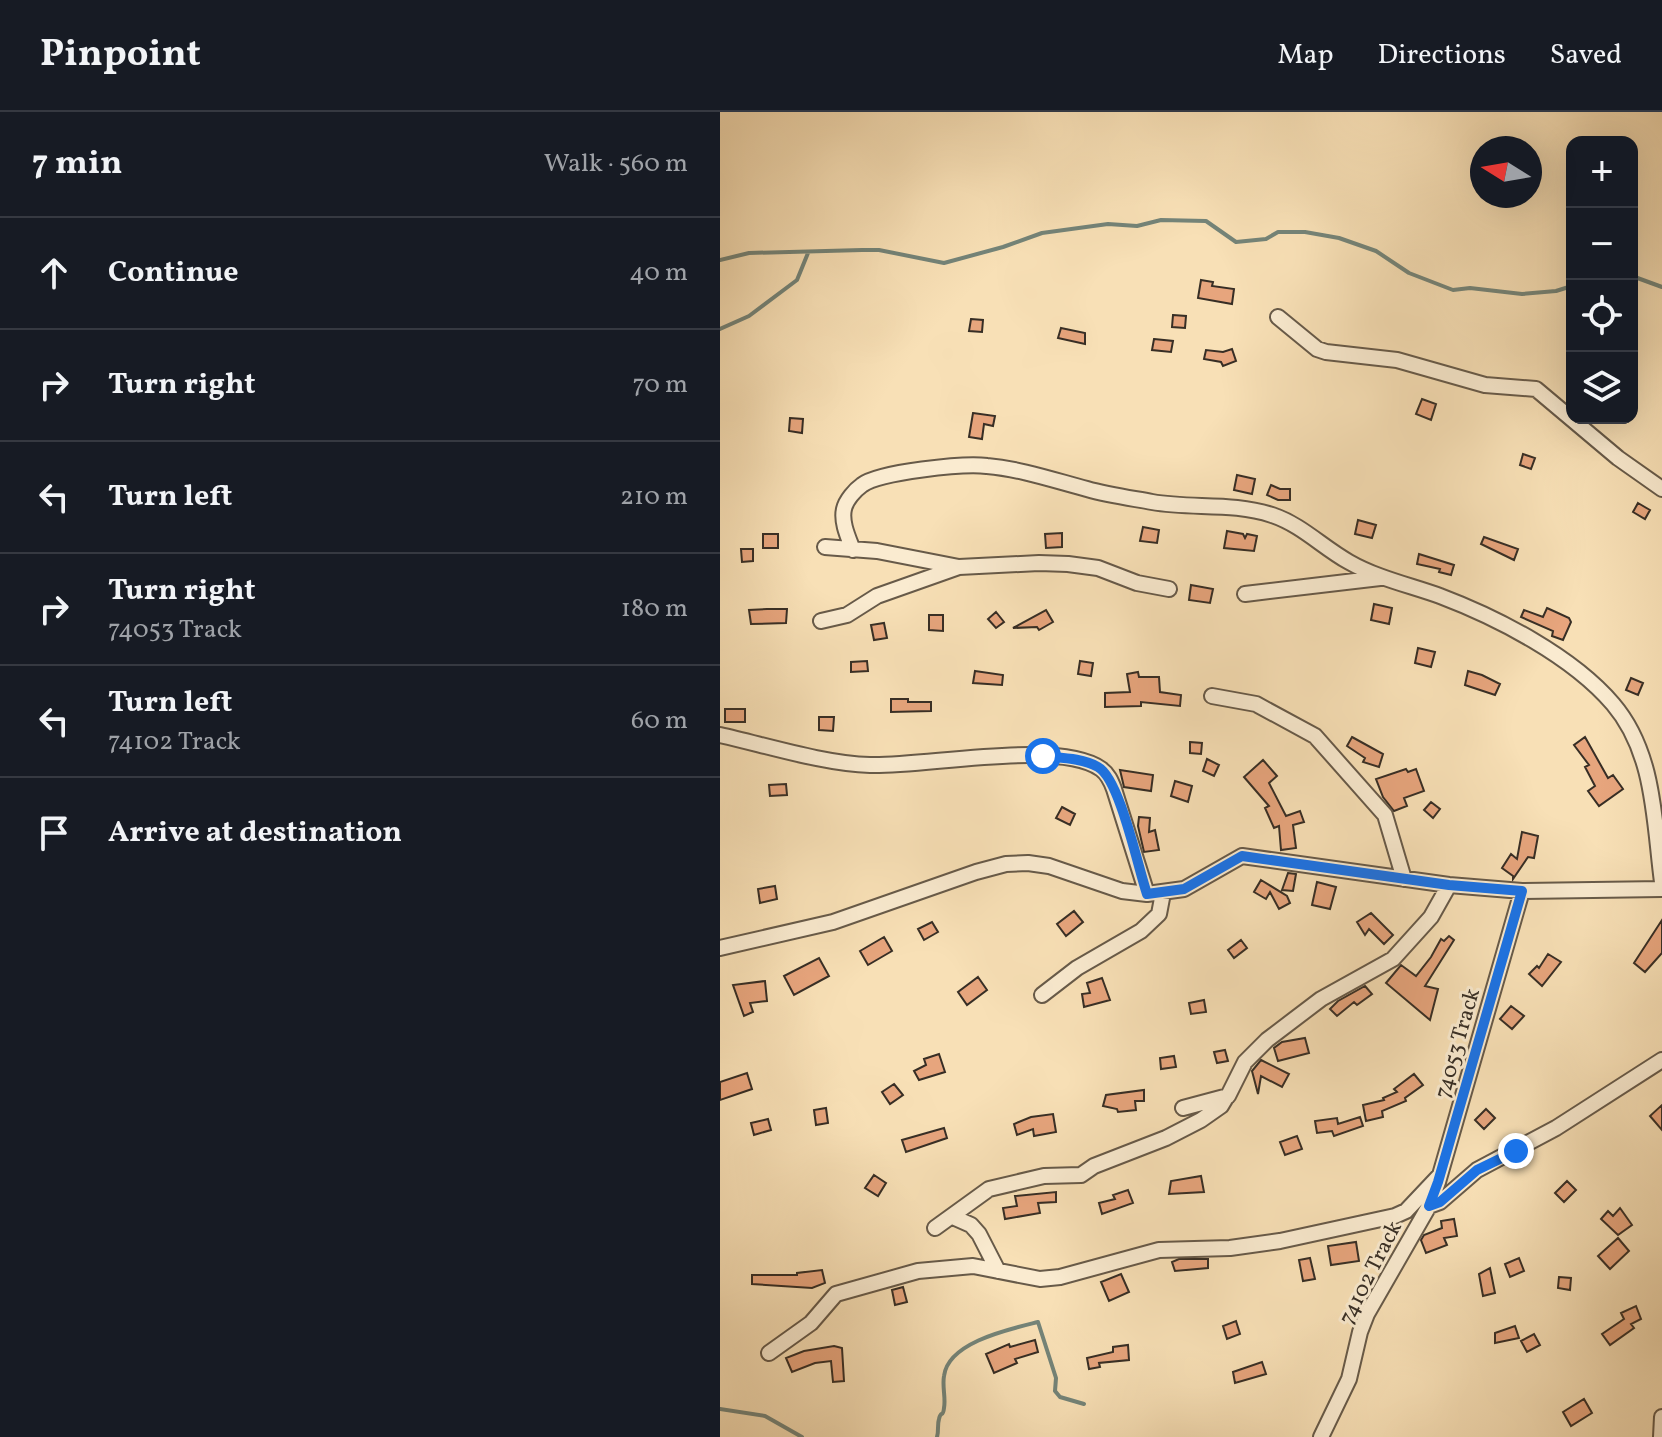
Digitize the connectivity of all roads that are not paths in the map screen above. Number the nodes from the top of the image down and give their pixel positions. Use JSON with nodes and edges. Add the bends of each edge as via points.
{"nodes":[{"id":1,"x":1278,"y":317,"type":"dead end"},
{"id":2,"x":1662,"y":489,"type":"edge"},
{"id":3,"x":825,"y":547,"type":"dead end"},
{"id":4,"x":853,"y":550,"type":"junction"},
{"id":5,"x":959,"y":567,"type":"junction"},
{"id":6,"x":1384,"y":577,"type":"junction"},
{"id":7,"x":1169,"y":589,"type":"dead end"},
{"id":8,"x":1245,"y":594,"type":"dead end"},
{"id":9,"x":821,"y":621,"type":"dead end"},
{"id":10,"x":1212,"y":696,"type":"dead end"},
{"id":11,"x":720,"y":735,"type":"edge"},
{"id":12,"x":1404,"y":879,"type":"junction"},
{"id":13,"x":1662,"y":882,"type":"edge"},
{"id":14,"x":1449,"y":885,"type":"junction"},
{"id":15,"x":1662,"y":889,"type":"edge"},
{"id":16,"x":1522,"y":891,"type":"junction"},
{"id":17,"x":1163,"y":893,"type":"junction"},
{"id":18,"x":1147,"y":894,"type":"junction"},
{"id":19,"x":720,"y":948,"type":"edge"},
{"id":20,"x":1042,"y":995,"type":"dead end"},
{"id":21,"x":1662,"y":1060,"type":"edge"},
{"id":22,"x":1228,"y":1096,"type":"junction"},
{"id":23,"x":1183,"y":1108,"type":"dead end"},
{"id":24,"x":1440,"y":1175,"type":"junction"},
{"id":25,"x":1429,"y":1206,"type":"junction"},
{"id":26,"x":953,"y":1217,"type":"junction"},
{"id":27,"x":935,"y":1228,"type":"dead end"},
{"id":28,"x":998,"y":1271,"type":"junction"},
{"id":29,"x":769,"y":1353,"type":"dead end"},
{"id":30,"x":1662,"y":1417,"type":"edge"},
{"id":31,"x":1321,"y":1437,"type":"edge"},
{"id":32,"x":1661,"y":1437,"type":"edge"}],
"edges":[{"from":1,"to":2,"type":"street","via":[[1326,352],[1397,360],[1485,385],[1536,389]]},
{"from":3,"to":4,"type":"street"},
{"from":4,"to":5,"type":"street"},
{"from":4,"to":6,"type":"street","via":[[844,509],[863,483],[985,465],[1172,505],[1235,507],[1271,515]]},
{"from":5,"to":7,"type":"street","via":[[1068,564]]},
{"from":5,"to":9,"type":"street"},
{"from":6,"to":8,"type":"street"},
{"from":6,"to":13,"type":"street","via":[[1499,621],[1594,685],[1615,706],[1644,764],[1653,796]]},
{"from":10,"to":12,"type":"street","via":[[1256,704],[1315,736],[1385,815]]},
{"from":11,"to":18,"type":"street","via":[[869,765],[1043,756],[1090,764],[1107,775],[1114,789]]},
{"from":12,"to":14,"type":"street"},
{"from":12,"to":17,"type":"street","via":[[1242,856],[1184,889]]},
{"from":14,"to":16,"type":"street"},
{"from":14,"to":22,"type":"street","via":[[1431,917],[1393,959],[1321,999],[1267,1040],[1245,1062]]},
{"from":15,"to":16,"type":"street"},
{"from":16,"to":24,"type":"street","name":"74053 Track"},
{"from":17,"to":18,"type":"street"},
{"from":17,"to":20,"type":"street","via":[[1159,914],[1141,931]]},
{"from":18,"to":19,"type":"street","via":[[1049,866],[1006,864],[833,922]]},
{"from":21,"to":25,"type":"street","name":"74102 Track","via":[[1556,1128],[1477,1170]]},
{"from":22,"to":23,"type":"street"},
{"from":22,"to":26,"type":"street","via":[[1201,1120],[1166,1138],[1081,1175],[1044,1176],[989,1189]]},
{"from":24,"to":25,"type":"street","name":"74053 Track"},
{"from":24,"to":28,"type":"street","via":[[1406,1211],[1375,1221],[1230,1248],[1159,1250],[1060,1277]]},
{"from":25,"to":31,"type":"street","name":"74102 Track","via":[[1367,1314],[1349,1379]]},
{"from":26,"to":27,"type":"street"},
{"from":26,"to":28,"type":"street","via":[[979,1234]]},
{"from":28,"to":29,"type":"street","via":[[973,1266],[918,1271],[836,1294],[811,1323]]},
{"from":30,"to":32,"type":"street"}]}
